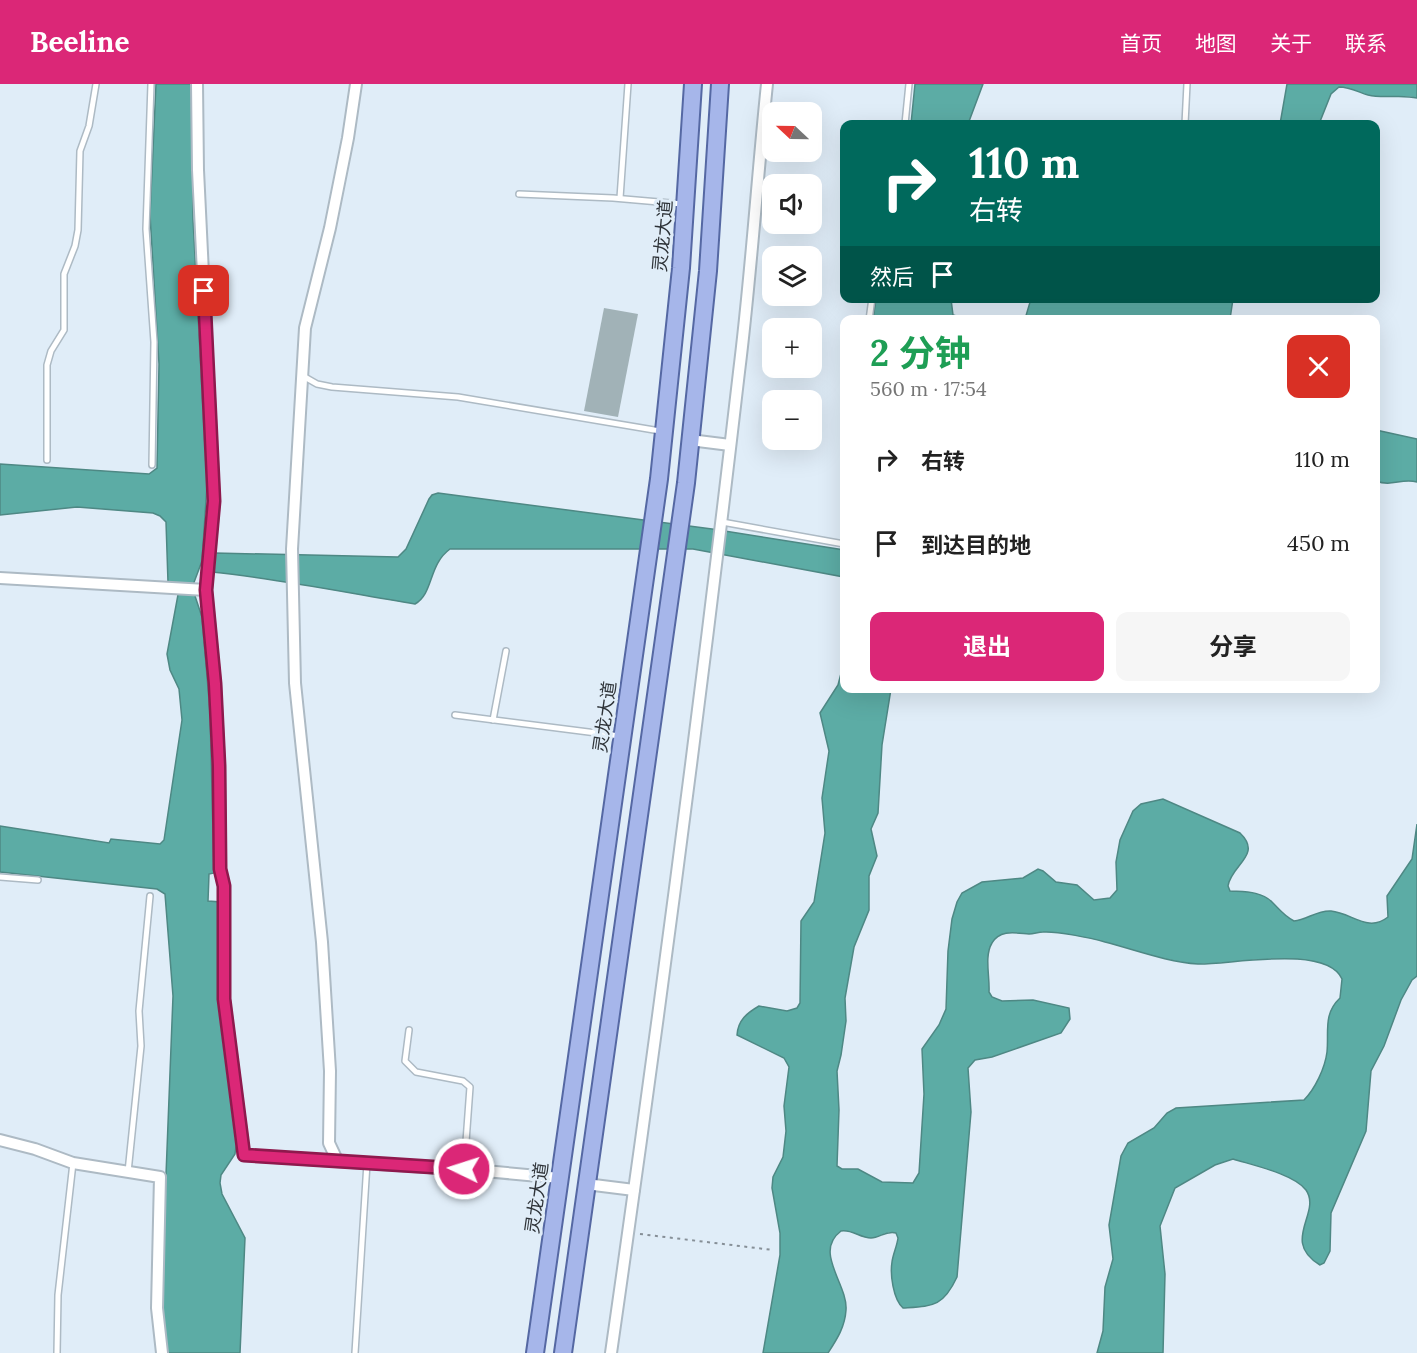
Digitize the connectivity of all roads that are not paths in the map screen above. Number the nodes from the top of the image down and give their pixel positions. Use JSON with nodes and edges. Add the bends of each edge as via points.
{"nodes":[{"id":1,"x":96,"y":84,"type":"edge"},
{"id":2,"x":151,"y":84,"type":"edge"},
{"id":3,"x":197,"y":84,"type":"edge"},
{"id":4,"x":356,"y":84,"type":"edge"},
{"id":5,"x":628,"y":84,"type":"edge"},
{"id":6,"x":693,"y":84,"type":"edge"},
{"id":7,"x":720,"y":84,"type":"edge"},
{"id":8,"x":767,"y":84,"type":"edge"},
{"id":9,"x":909,"y":84,"type":"edge"},
{"id":10,"x":1187,"y":84,"type":"edge"},
{"id":11,"x":905,"y":120,"type":"edge"},
{"id":12,"x":1185,"y":120,"type":"edge"},
{"id":13,"x":519,"y":194,"type":"dead end"},
{"id":14,"x":620,"y":198,"type":"junction"},
{"id":15,"x":686,"y":205,"type":"junction"},
{"id":16,"x":301,"y":376,"type":"junction"},
{"id":17,"x":664,"y":432,"type":"junction"},
{"id":18,"x":690,"y":440,"type":"junction"},
{"id":19,"x":730,"y":445,"type":"junction"},
{"id":20,"x":47,"y":460,"type":"dead end"},
{"id":21,"x":152,"y":465,"type":"dead end"},
{"id":22,"x":720,"y":524,"type":"junction"},
{"id":23,"x":840,"y":543,"type":"edge"},
{"id":24,"x":0,"y":578,"type":"edge"},
{"id":25,"x":201,"y":589,"type":"junction"},
{"id":26,"x":506,"y":651,"type":"dead end"},
{"id":27,"x":455,"y":716,"type":"dead end"},
{"id":28,"x":493,"y":720,"type":"junction"},
{"id":29,"x":622,"y":736,"type":"junction"},
{"id":30,"x":0,"y":877,"type":"edge"},
{"id":31,"x":38,"y":880,"type":"dead end"},
{"id":32,"x":150,"y":896,"type":"dead end"},
{"id":33,"x":409,"y":1030,"type":"dead end"},
{"id":34,"x":0,"y":1140,"type":"edge"},
{"id":35,"x":337,"y":1160,"type":"junction"},
{"id":36,"x":367,"y":1162,"type":"junction"},
{"id":37,"x":73,"y":1163,"type":"junction"},
{"id":38,"x":464,"y":1169,"type":"junction"},
{"id":39,"x":128,"y":1172,"type":"junction"},
{"id":40,"x":560,"y":1179,"type":"junction"},
{"id":41,"x":586,"y":1184,"type":"junction"},
{"id":42,"x":634,"y":1190,"type":"junction"},
{"id":43,"x":57,"y":1353,"type":"edge"},
{"id":44,"x":162,"y":1353,"type":"edge"},
{"id":45,"x":355,"y":1353,"type":"edge"},
{"id":46,"x":535,"y":1353,"type":"edge"},
{"id":47,"x":563,"y":1353,"type":"edge"},
{"id":48,"x":611,"y":1353,"type":"edge"}],
"edges":[{"from":1,"to":20,"type":"lane","via":[[80,151],[78,230],[64,274],[64,330],[47,365]]},
{"from":2,"to":21,"type":"lane","via":[[146,229],[154,342]]},
{"from":3,"to":25,"type":"street","via":[[214,501]]},
{"from":4,"to":16,"type":"street","via":[[332,217],[307,318]]},
{"from":5,"to":14,"type":"lane"},
{"from":6,"to":15,"type":"main road","name":"灵龙大道"},
{"from":7,"to":18,"type":"main road","via":[[707,281]]},
{"from":8,"to":19,"type":"street"},
{"from":9,"to":11,"type":"lane"},
{"from":10,"to":12,"type":"lane"},
{"from":13,"to":14,"type":"lane"},
{"from":14,"to":15,"type":"lane"},
{"from":15,"to":17,"type":"main road","name":"灵龙大道"},
{"from":16,"to":17,"type":"lane","via":[[332,387],[459,397]]},
{"from":16,"to":35,"type":"street","via":[[292,549],[295,683],[325,974],[329,1143]]},
{"from":17,"to":29,"type":"main road","name":"灵龙大道"},
{"from":18,"to":19,"type":"street"},
{"from":18,"to":41,"type":"main road"},
{"from":19,"to":22,"type":"street"},
{"from":22,"to":23,"type":"lane"},
{"from":22,"to":42,"type":"street","via":[[666,971]]},
{"from":24,"to":25,"type":"street"},
{"from":25,"to":35,"type":"street","via":[[219,766],[224,999],[244,1155]]},
{"from":26,"to":28,"type":"lane"},
{"from":27,"to":28,"type":"lane"},
{"from":28,"to":29,"type":"lane"},
{"from":29,"to":40,"type":"main road","name":"灵龙大道"},
{"from":30,"to":31,"type":"lane"},
{"from":32,"to":39,"type":"lane"},
{"from":33,"to":38,"type":"lane","via":[[405,1061],[410,1068],[463,1081],[470,1087]]},
{"from":34,"to":37,"type":"street"},
{"from":35,"to":36,"type":"street"},
{"from":36,"to":38,"type":"street"},
{"from":36,"to":45,"type":"lane"},
{"from":37,"to":39,"type":"street"},
{"from":37,"to":43,"type":"lane","via":[[58,1295]]},
{"from":38,"to":40,"type":"street"},
{"from":39,"to":44,"type":"street","via":[[160,1177],[157,1308]]},
{"from":40,"to":46,"type":"main road","name":"灵龙大道"},
{"from":41,"to":42,"type":"street"},
{"from":41,"to":47,"type":"main road"},
{"from":42,"to":48,"type":"street"}]}
